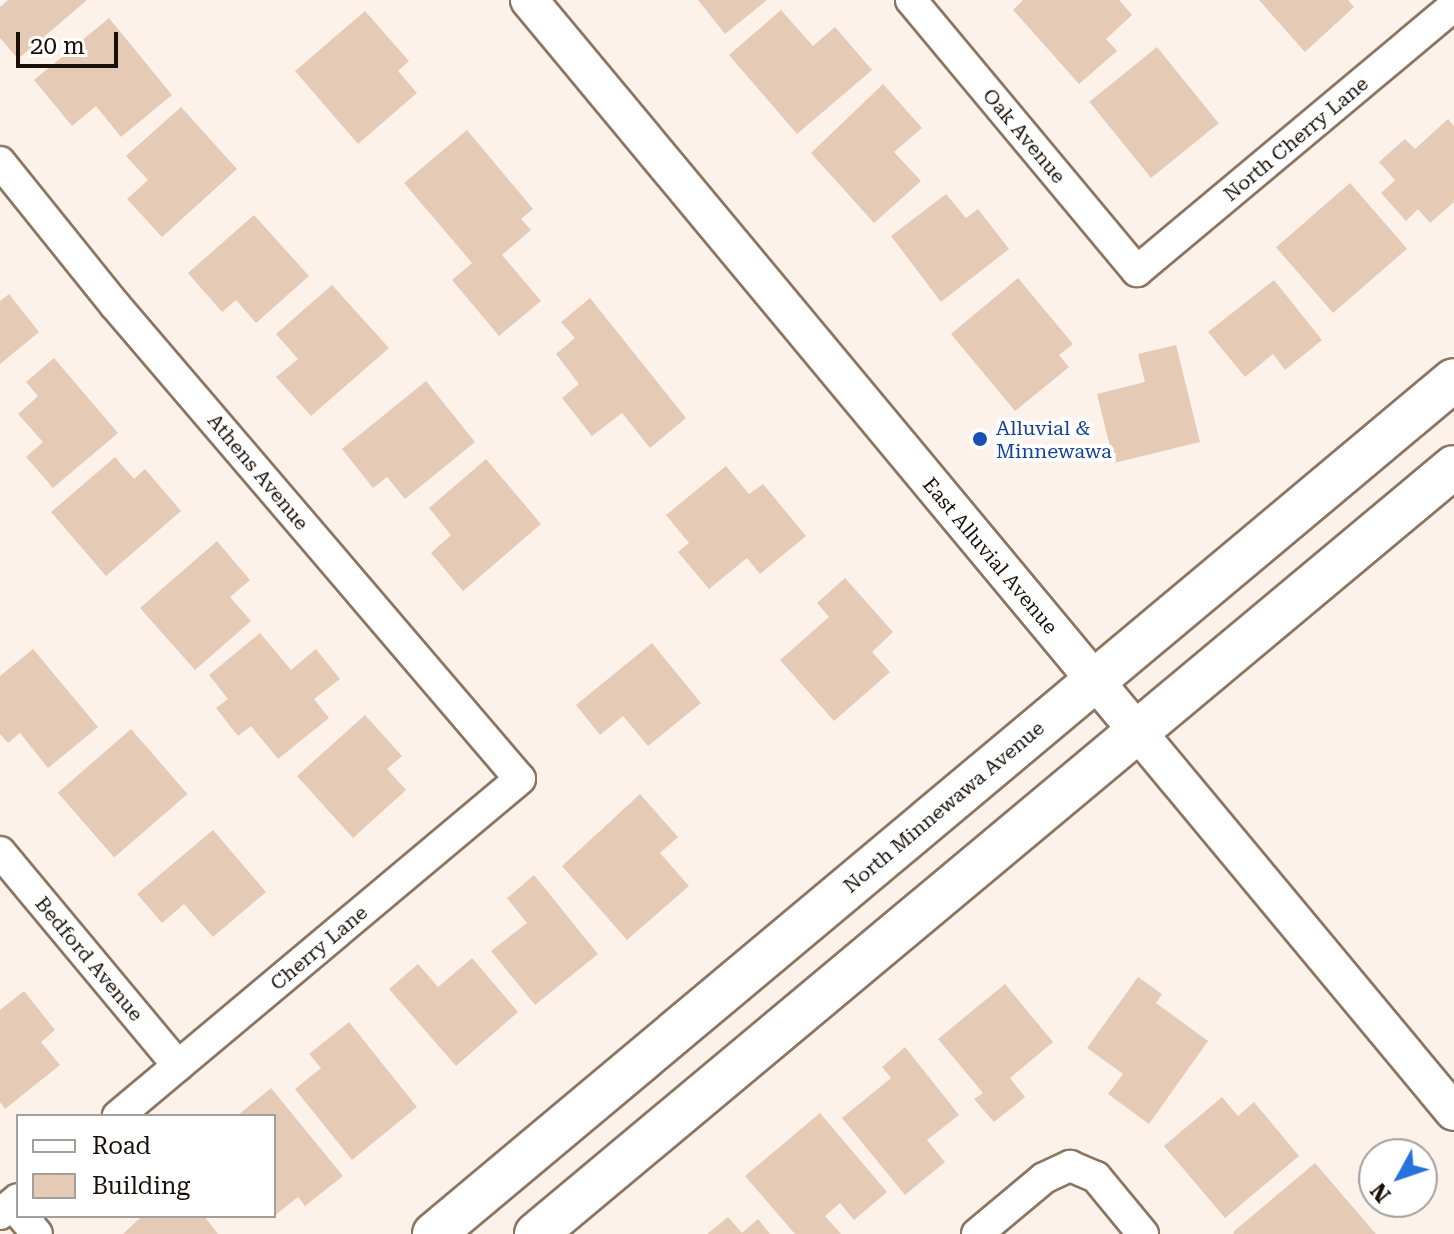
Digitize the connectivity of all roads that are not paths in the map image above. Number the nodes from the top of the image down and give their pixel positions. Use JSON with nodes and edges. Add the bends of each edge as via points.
{"nodes":[{"id":1,"x":529,"y":0,"type":"edge"},
{"id":2,"x":911,"y":0,"type":"edge"},
{"id":3,"x":1454,"y":6,"type":"edge"},
{"id":4,"x":0,"y":162,"type":"edge"},
{"id":5,"x":1137,"y":271,"type":"joint"},
{"id":6,"x":1454,"y":380,"type":"edge"},
{"id":7,"x":1454,"y":467,"type":"edge"},
{"id":8,"x":1094,"y":681,"type":"junction"},
{"id":9,"x":1139,"y":734,"type":"junction"},
{"id":10,"x":520,"y":779,"type":"joint"},
{"id":11,"x":0,"y":852,"type":"edge"},
{"id":12,"x":178,"y":1066,"type":"junction"},
{"id":13,"x":1454,"y":1112,"type":"edge"},
{"id":14,"x":120,"y":1114,"type":"edge"},
{"id":15,"x":22,"y":1218,"type":"edge"},
{"id":16,"x":37,"y":1234,"type":"edge"},
{"id":17,"x":434,"y":1234,"type":"edge"},
{"id":18,"x":536,"y":1234,"type":"edge"},
{"id":19,"x":977,"y":1234,"type":"edge"},
{"id":20,"x":1143,"y":1234,"type":"edge"}],
"edges":[{"from":1,"to":8,"type":"street","name":"East Alluvial Avenue"},
{"from":2,"to":5,"type":"street","name":"Oak Avenue"},
{"from":3,"to":5,"type":"street","name":"North Cherry Lane"},
{"from":4,"to":10,"type":"street","name":"Athens Avenue","via":[[115,305]]},
{"from":6,"to":8,"type":"main road","name":"North Minnewawa Avenue"},
{"from":7,"to":9,"type":"main road"},
{"from":8,"to":9,"type":"street","name":"East Alluvial Avenue"},
{"from":8,"to":17,"type":"main road","name":"North Minnewawa Avenue"},
{"from":9,"to":13,"type":"street","name":"East Alluvial Avenue"},
{"from":9,"to":18,"type":"main road"},
{"from":10,"to":12,"type":"street","name":"Cherry Lane"},
{"from":11,"to":12,"type":"street","name":"Bedford Avenue"},
{"from":12,"to":14,"type":"street","name":"Cherry Lane"},
{"from":15,"to":16,"type":"street"},
{"from":19,"to":20,"type":"street","via":[[1044,1178],[1070,1166],[1096,1177]]}]}
